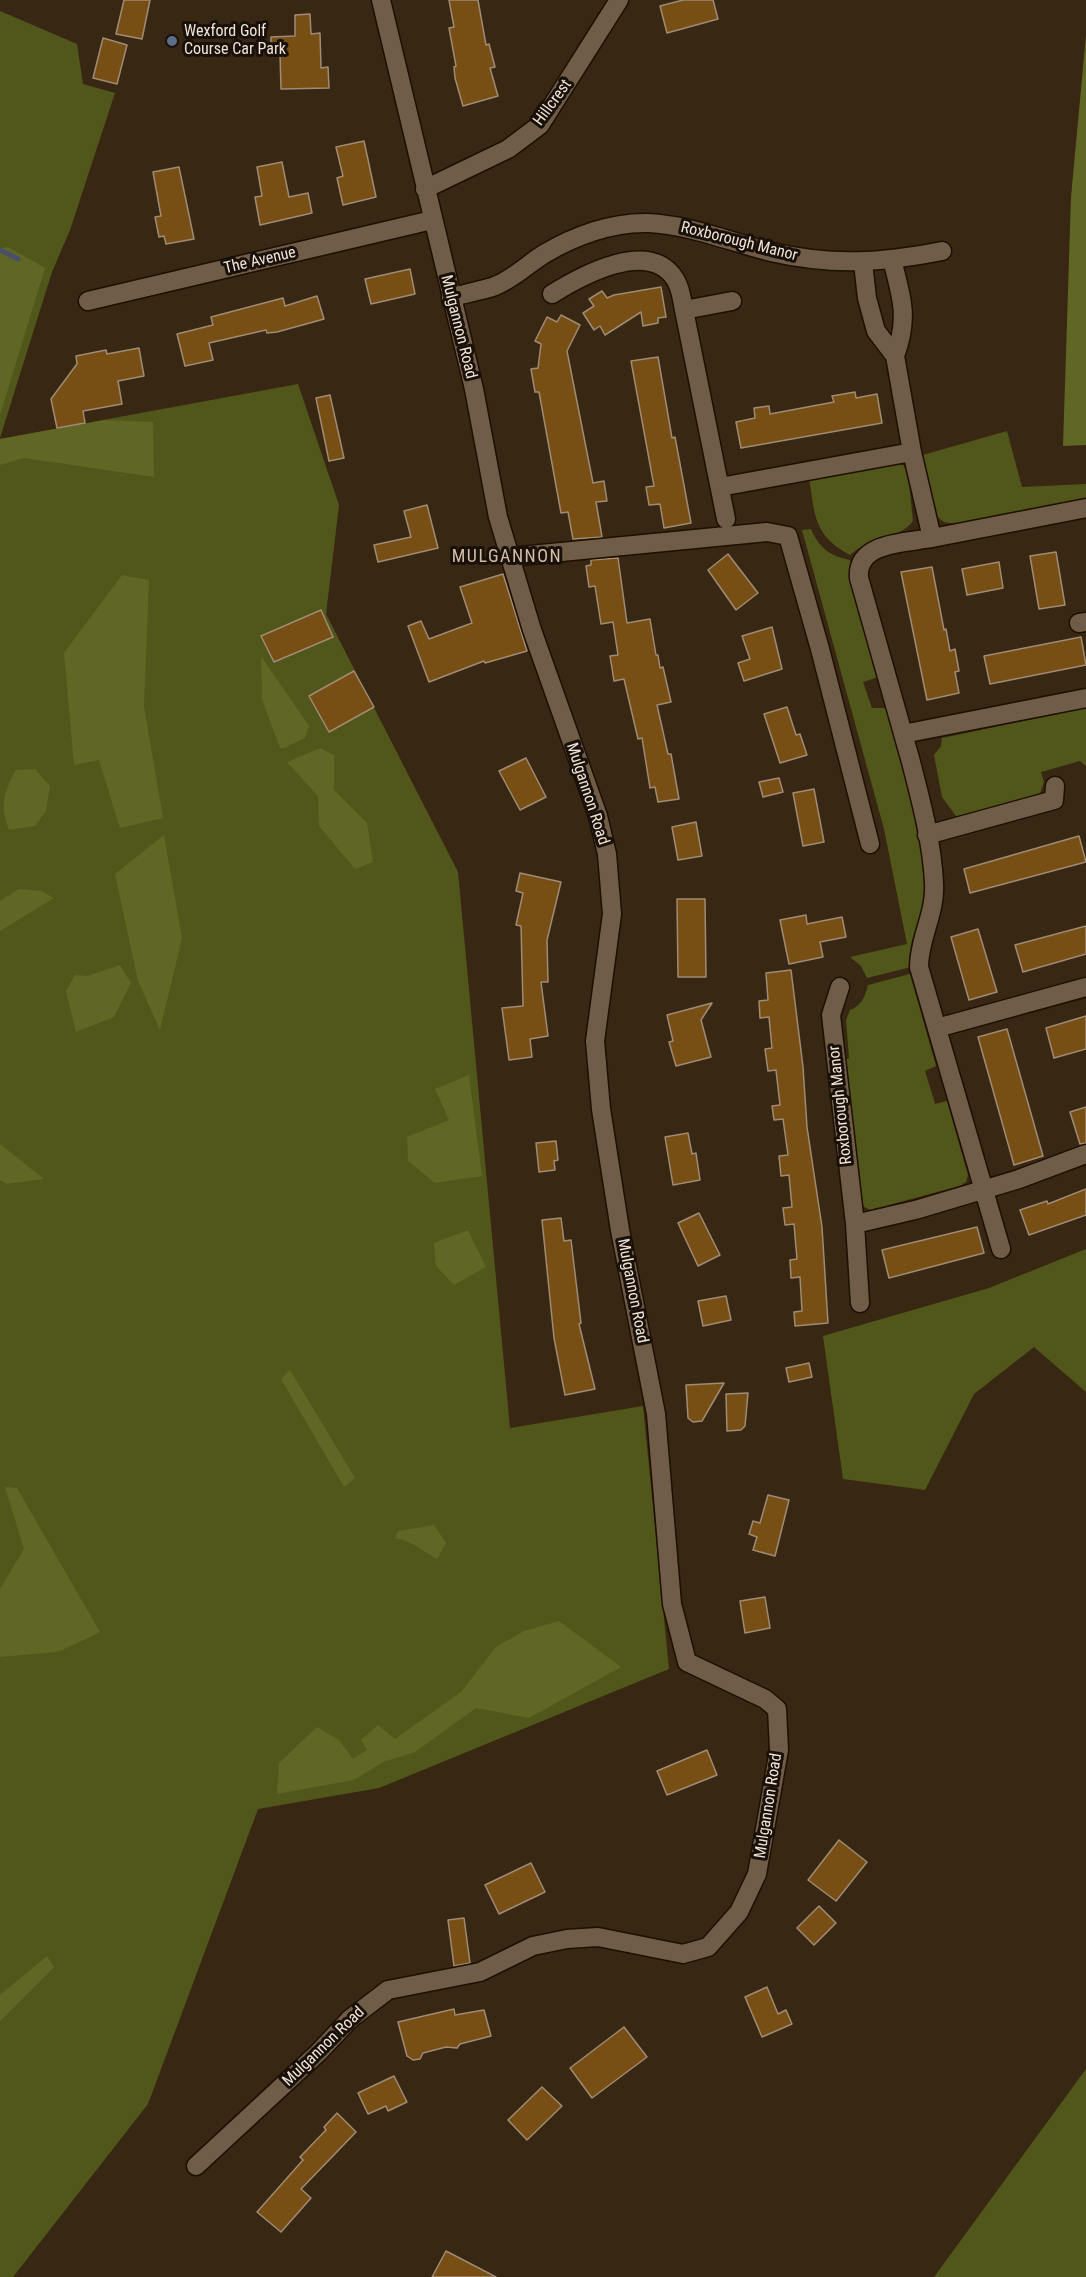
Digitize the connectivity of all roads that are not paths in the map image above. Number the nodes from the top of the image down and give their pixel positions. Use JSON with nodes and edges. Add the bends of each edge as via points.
{"nodes":[{"id":1,"x":381,"y":0,"type":"edge"},
{"id":2,"x":619,"y":0,"type":"edge"},
{"id":3,"x":425,"y":189,"type":"junction"},
{"id":4,"x":432,"y":220,"type":"junction"},
{"id":5,"x":942,"y":251,"type":"dead end"},
{"id":6,"x":892,"y":260,"type":"junction"},
{"id":7,"x":863,"y":262,"type":"junction"},
{"id":8,"x":552,"y":294,"type":"dead end"},
{"id":9,"x":451,"y":298,"type":"junction"},
{"id":10,"x":88,"y":301,"type":"dead end"},
{"id":11,"x":732,"y":301,"type":"dead end"},
{"id":12,"x":684,"y":310,"type":"junction"},
{"id":13,"x":895,"y":356,"type":"junction"},
{"id":14,"x":912,"y":452,"type":"junction"},
{"id":15,"x":720,"y":487,"type":"junction"},
{"id":16,"x":1086,"y":509,"type":"edge"},
{"id":17,"x":726,"y":519,"type":"dead end"},
{"id":18,"x":932,"y":538,"type":"junction"},
{"id":19,"x":510,"y":557,"type":"junction"},
{"id":20,"x":1086,"y":698,"type":"edge"},
{"id":21,"x":903,"y":734,"type":"junction"},
{"id":22,"x":1055,"y":786,"type":"dead end"},
{"id":23,"x":927,"y":835,"type":"junction"},
{"id":24,"x":870,"y":844,"type":"dead end"},
{"id":25,"x":840,"y":987,"type":"dead end"},
{"id":26,"x":1086,"y":987,"type":"edge"},
{"id":27,"x":937,"y":1028,"type":"junction"},
{"id":28,"x":1086,"y":1154,"type":"edge"},
{"id":29,"x":984,"y":1189,"type":"junction"},
{"id":30,"x":855,"y":1224,"type":"junction"},
{"id":31,"x":1001,"y":1249,"type":"dead end"},
{"id":32,"x":860,"y":1303,"type":"dead end"},
{"id":33,"x":196,"y":2166,"type":"dead end"}],
"edges":[{"from":1,"to":3,"type":"street","name":"Mulgannon Road"},
{"from":2,"to":3,"type":"street","name":"Hillcrest","via":[[540,125],[508,149]]},
{"from":3,"to":4,"type":"street","name":"Mulgannon Road"},
{"from":4,"to":9,"type":"street","name":"Mulgannon Road"},
{"from":4,"to":10,"type":"street","name":"The Avenue"},
{"from":5,"to":6,"type":"street","name":"Roxborough Manor"},
{"from":6,"to":7,"type":"street","name":"Roxborough Manor"},
{"from":6,"to":13,"type":"street","via":[[904,312],[904,331]]},
{"from":7,"to":9,"type":"street","name":"Roxborough Manor","via":[[821,262],[708,233],[647,223],[621,225],[570,240],[494,286]]},
{"from":7,"to":13,"type":"street","via":[[876,331]]},
{"from":8,"to":12,"type":"street","via":[[581,276],[606,267],[642,262],[660,266],[674,277]]},
{"from":9,"to":19,"type":"street","name":"Mulgannon Road"},
{"from":11,"to":12,"type":"street"},
{"from":12,"to":15,"type":"street"},
{"from":13,"to":14,"type":"street"},
{"from":14,"to":15,"type":"street"},
{"from":14,"to":18,"type":"street"},
{"from":15,"to":17,"type":"street"},
{"from":16,"to":18,"type":"street"},
{"from":18,"to":21,"type":"street","via":[[871,551],[858,567]]},
{"from":19,"to":24,"type":"street","via":[[768,532],[788,536]]},
{"from":19,"to":33,"type":"street","name":"Mulgannon Road","via":[[539,652],[598,816],[610,872],[612,914],[595,1041],[620,1230],[656,1414],[672,1604],[687,1662],[765,1699],[777,1709],[779,1750],[757,1874],[739,1912],[708,1947],[683,1954],[598,1937],[567,1939],[533,1946],[480,1972],[388,1990],[350,2019]]},
{"from":20,"to":21,"type":"street"},
{"from":21,"to":23,"type":"street"},
{"from":22,"to":23,"type":"street","via":[[1054,800]]},
{"from":23,"to":27,"type":"street","via":[[934,884],[919,967]]},
{"from":25,"to":30,"type":"street","name":"Roxborough Manor","via":[[831,1015]]},
{"from":26,"to":27,"type":"street"},
{"from":27,"to":29,"type":"street","via":[[948,1084]]},
{"from":28,"to":29,"type":"street"},
{"from":29,"to":30,"type":"street"},
{"from":29,"to":31,"type":"street"},
{"from":30,"to":32,"type":"street","name":"Roxborough Manor"}]}
